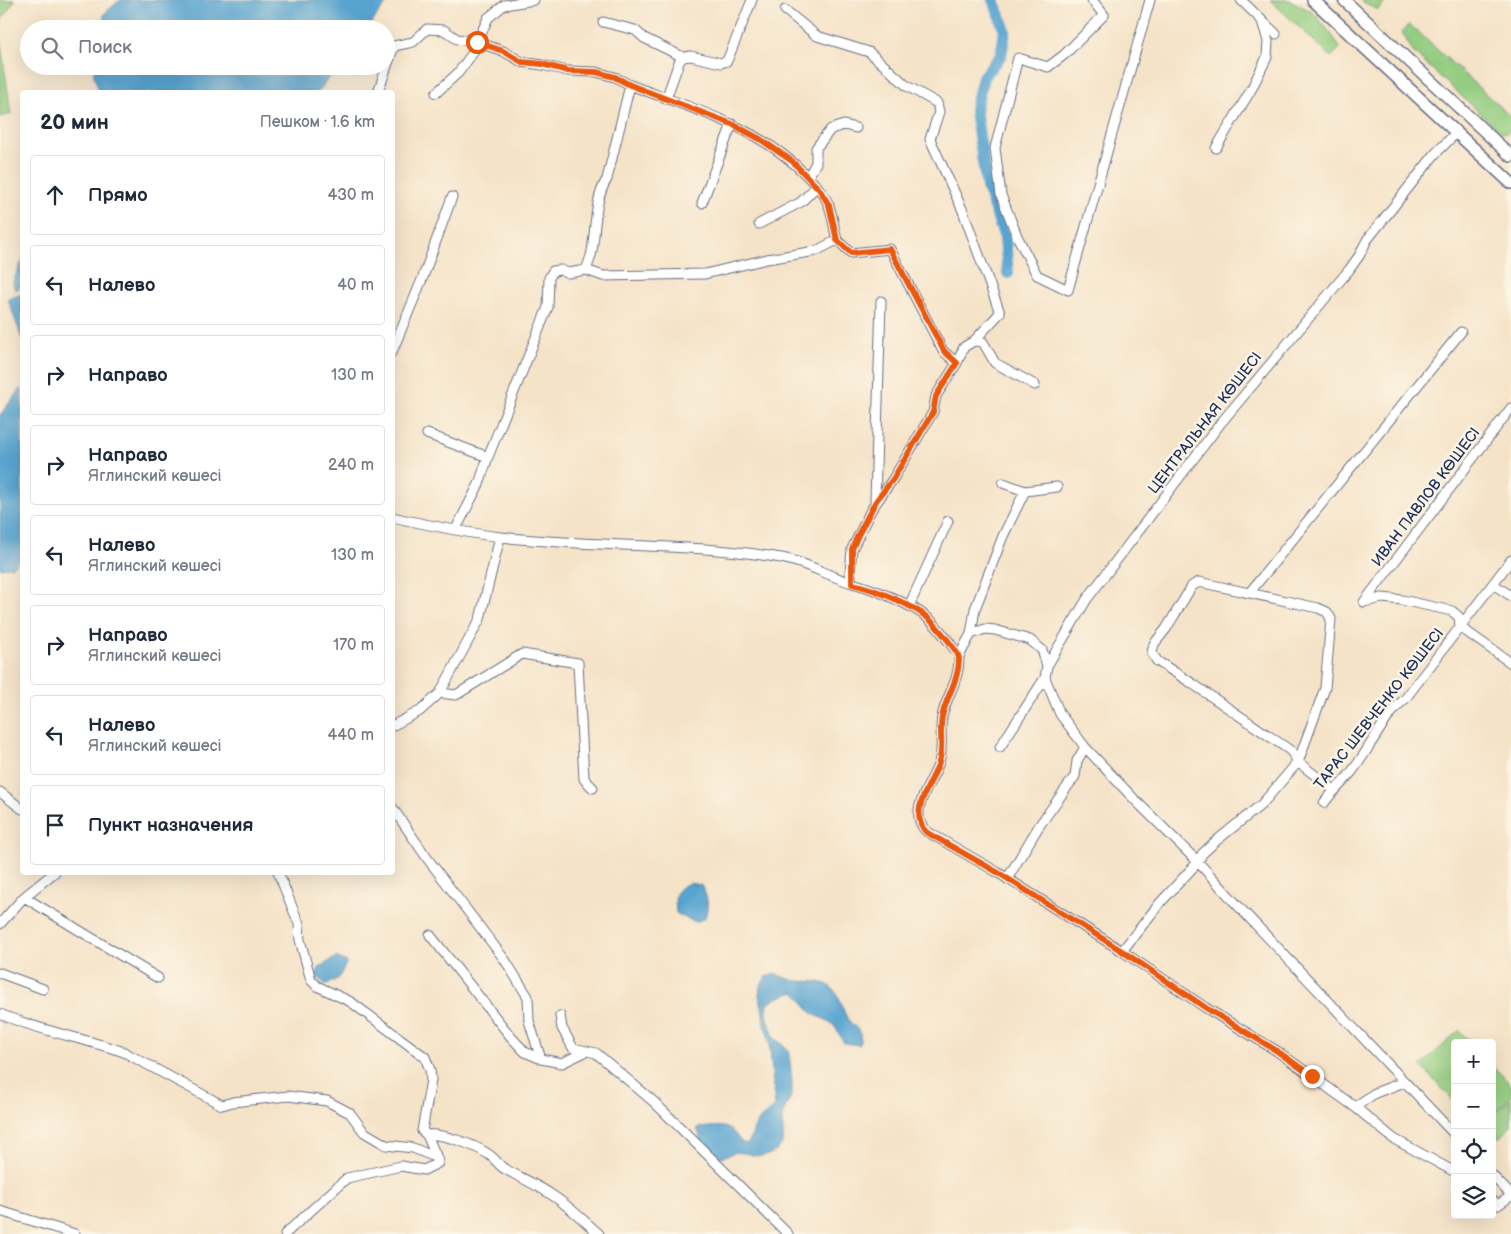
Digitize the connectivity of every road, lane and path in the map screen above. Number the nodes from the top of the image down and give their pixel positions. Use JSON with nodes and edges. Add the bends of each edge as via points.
{"nodes":[{"id":1,"x":534,"y":0,"type":"edge"},
{"id":2,"x":752,"y":0,"type":"edge"},
{"id":3,"x":1092,"y":0,"type":"edge"},
{"id":4,"x":1150,"y":0,"type":"edge"},
{"id":5,"x":1241,"y":0,"type":"edge"},
{"id":6,"x":1313,"y":0,"type":"edge"},
{"id":7,"x":1344,"y":0,"type":"edge"},
{"id":8,"x":785,"y":10,"type":"dead end"},
{"id":9,"x":603,"y":22,"type":"dead end"},
{"id":10,"x":1262,"y":22,"type":"junction"},
{"id":11,"x":1276,"y":34,"type":"dead end"},
{"id":12,"x":477,"y":42,"type":"junction"},
{"id":13,"x":395,"y":46,"type":"edge"},
{"id":14,"x":683,"y":57,"type":"junction"},
{"id":15,"x":384,"y":75,"type":"edge"},
{"id":16,"x":630,"y":85,"type":"junction"},
{"id":17,"x":379,"y":90,"type":"edge"},
{"id":18,"x":436,"y":93,"type":"dead end"},
{"id":19,"x":666,"y":99,"type":"junction"},
{"id":20,"x":732,"y":124,"type":"junction"},
{"id":21,"x":856,"y":128,"type":"dead end"},
{"id":22,"x":1456,"y":133,"type":"junction"},
{"id":23,"x":1216,"y":148,"type":"dead end"},
{"id":24,"x":1511,"y":156,"type":"edge"},
{"id":25,"x":808,"y":177,"type":"junction"},
{"id":26,"x":1511,"y":184,"type":"edge"},
{"id":27,"x":817,"y":186,"type":"junction"},
{"id":28,"x":452,"y":197,"type":"dead end"},
{"id":29,"x":702,"y":203,"type":"dead end"},
{"id":30,"x":759,"y":224,"type":"dead end"},
{"id":31,"x":837,"y":240,"type":"junction"},
{"id":32,"x":586,"y":270,"type":"junction"},
{"id":33,"x":881,"y":301,"type":"dead end"},
{"id":34,"x":1461,"y":332,"type":"dead end"},
{"id":35,"x":974,"y":341,"type":"junction"},
{"id":36,"x":395,"y":345,"type":"edge"},
{"id":37,"x":957,"y":363,"type":"junction"},
{"id":38,"x":1035,"y":385,"type":"dead end"},
{"id":39,"x":1511,"y":408,"type":"edge"},
{"id":40,"x":427,"y":434,"type":"dead end"},
{"id":41,"x":488,"y":457,"type":"junction"},
{"id":42,"x":1003,"y":483,"type":"dead end"},
{"id":43,"x":1057,"y":487,"type":"dead end"},
{"id":44,"x":1025,"y":491,"type":"junction"},
{"id":45,"x":876,"y":501,"type":"junction"},
{"id":46,"x":395,"y":518,"type":"edge"},
{"id":47,"x":948,"y":521,"type":"dead end"},
{"id":48,"x":456,"y":529,"type":"junction"},
{"id":49,"x":500,"y":537,"type":"junction"},
{"id":50,"x":1511,"y":560,"type":"edge"},
{"id":51,"x":852,"y":584,"type":"junction"},
{"id":52,"x":1493,"y":584,"type":"junction"},
{"id":53,"x":1250,"y":592,"type":"junction"},
{"id":54,"x":1511,"y":596,"type":"edge"},
{"id":55,"x":909,"y":606,"type":"junction"},
{"id":56,"x":1460,"y":627,"type":"junction"},
{"id":57,"x":971,"y":634,"type":"junction"},
{"id":58,"x":959,"y":656,"type":"junction"},
{"id":59,"x":1511,"y":663,"type":"edge"},
{"id":60,"x":1047,"y":666,"type":"junction"},
{"id":61,"x":1045,"y":678,"type":"junction"},
{"id":62,"x":440,"y":693,"type":"junction"},
{"id":63,"x":395,"y":724,"type":"edge"},
{"id":64,"x":1000,"y":747,"type":"dead end"},
{"id":65,"x":1085,"y":747,"type":"junction"},
{"id":66,"x":1298,"y":762,"type":"junction"},
{"id":67,"x":593,"y":788,"type":"dead end"},
{"id":68,"x":1334,"y":790,"type":"junction"},
{"id":69,"x":0,"y":792,"type":"edge"},
{"id":70,"x":1324,"y":804,"type":"dead end"},
{"id":71,"x":20,"y":807,"type":"edge"},
{"id":72,"x":395,"y":811,"type":"edge"},
{"id":73,"x":1198,"y":862,"type":"junction"},
{"id":74,"x":51,"y":875,"type":"edge"},
{"id":75,"x":279,"y":875,"type":"edge"},
{"id":76,"x":1007,"y":879,"type":"junction"},
{"id":77,"x":24,"y":896,"type":"junction"},
{"id":78,"x":0,"y":924,"type":"edge"},
{"id":79,"x":430,"y":935,"type":"dead end"},
{"id":80,"x":1122,"y":951,"type":"junction"},
{"id":81,"x":0,"y":973,"type":"edge"},
{"id":82,"x":158,"y":978,"type":"dead end"},
{"id":83,"x":43,"y":989,"type":"dead end"},
{"id":84,"x":0,"y":1014,"type":"edge"},
{"id":85,"x":560,"y":1016,"type":"dead end"},
{"id":86,"x":587,"y":1051,"type":"junction"},
{"id":87,"x":540,"y":1059,"type":"junction"},
{"id":88,"x":1404,"y":1082,"type":"junction"},
{"id":89,"x":1355,"y":1107,"type":"junction"},
{"id":90,"x":1451,"y":1132,"type":"edge"},
{"id":91,"x":427,"y":1135,"type":"junction"},
{"id":92,"x":437,"y":1158,"type":"junction"},
{"id":93,"x":1451,"y":1170,"type":"edge"},
{"id":94,"x":1496,"y":1179,"type":"edge"},
{"id":95,"x":1511,"y":1195,"type":"edge"},
{"id":96,"x":1496,"y":1203,"type":"edge"},
{"id":97,"x":0,"y":1211,"type":"edge"},
{"id":98,"x":75,"y":1234,"type":"edge"},
{"id":99,"x":285,"y":1234,"type":"edge"},
{"id":100,"x":599,"y":1234,"type":"edge"},
{"id":101,"x":788,"y":1234,"type":"edge"}],
"edges":[{"from":1,"to":12,"type":"street","via":[[504,5],[488,18]]},
{"from":2,"to":14,"type":"street","via":[[726,61]]},
{"from":3,"to":4,"type":"street","via":[[1104,15],[1064,55],[1048,67],[1018,58],[995,148],[1001,195],[1036,275],[1068,290]]},
{"from":5,"to":10,"type":"street"},
{"from":6,"to":22,"type":"main road"},
{"from":7,"to":24,"type":"main road"},
{"from":8,"to":35,"type":"street","via":[[817,36],[869,52],[908,86],[937,103],[940,112],[930,139],[963,211],[1000,313]]},
{"from":9,"to":14,"type":"street","via":[[634,30]]},
{"from":10,"to":11,"type":"street"},
{"from":10,"to":23,"type":"street","via":[[1268,41],[1267,57]]},
{"from":12,"to":13,"type":"street","via":[[457,39],[444,30],[427,29],[413,42]]},
{"from":12,"to":16,"type":"street","via":[[522,62],[568,71],[596,72]]},
{"from":12,"to":18,"type":"street","via":[[458,73]]},
{"from":14,"to":19,"type":"street"},
{"from":15,"to":17,"type":"street"},
{"from":16,"to":19,"type":"street"},
{"from":16,"to":32,"type":"street","via":[[607,179],[602,187],[592,254]]},
{"from":19,"to":20,"type":"street"},
{"from":20,"to":25,"type":"street","via":[[792,161]]},
{"from":20,"to":29,"type":"street"},
{"from":21,"to":25,"type":"street","via":[[844,125],[831,129],[816,148],[816,163]]},
{"from":22,"to":26,"type":"main road"},
{"from":22,"to":60,"type":"street","name":"ЦЕНТРАЛЬНАЯ КӨШЕСІ","via":[[1435,154],[1367,240],[1349,270],[1220,424],[1087,599]]},
{"from":25,"to":27,"type":"street"},
{"from":27,"to":30,"type":"street","via":[[801,202]]},
{"from":27,"to":31,"type":"street","via":[[829,205]]},
{"from":28,"to":36,"type":"street"},
{"from":31,"to":32,"type":"street","via":[[816,251],[705,274],[603,276]]},
{"from":31,"to":37,"type":"street","via":[[851,253],[890,249],[934,335]]},
{"from":32,"to":41,"type":"street","via":[[554,271],[548,278],[548,307]]},
{"from":33,"to":45,"type":"street"},
{"from":34,"to":53,"type":"street"},
{"from":35,"to":37,"type":"street","via":[[964,347]]},
{"from":35,"to":38,"type":"street","via":[[983,342],[995,363]]},
{"from":37,"to":45,"type":"street","via":[[936,396],[933,412],[916,442]]},
{"from":39,"to":56,"type":"street","name":"ИВАН ПАВЛОВ КӨШЕСІ","via":[[1364,602],[1382,598],[1402,600],[1452,611]]},
{"from":40,"to":41,"type":"street"},
{"from":41,"to":48,"type":"street","via":[[479,484]]},
{"from":42,"to":44,"type":"street"},
{"from":43,"to":44,"type":"street"},
{"from":44,"to":57,"type":"street","via":[[1003,536],[975,609]]},
{"from":45,"to":51,"type":"street","via":[[852,549]]},
{"from":46,"to":48,"type":"street"},
{"from":47,"to":55,"type":"street"},
{"from":48,"to":49,"type":"street"},
{"from":49,"to":51,"type":"street","via":[[706,549],[782,558]]},
{"from":49,"to":62,"type":"street","via":[[480,619]]},
{"from":50,"to":52,"type":"street","name":"ТАРАС ШЕВЧЕНКО КӨШЕСІ"},
{"from":51,"to":55,"type":"street"},
{"from":52,"to":54,"type":"street"},
{"from":52,"to":56,"type":"street","name":"ТАРАС ШЕВЧЕНКО КӨШЕСІ"},
{"from":53,"to":66,"type":"street","via":[[1318,608],[1327,612],[1331,619],[1325,688]]},
{"from":53,"to":66,"type":"street","via":[[1199,582],[1192,586],[1154,644],[1152,653],[1157,661],[1291,751]]},
{"from":55,"to":58,"type":"street","via":[[941,630]]},
{"from":56,"to":59,"type":"street"},
{"from":56,"to":68,"type":"street","name":"ТАРАС ШЕВЧЕНКО КӨШЕСІ","via":[[1405,699],[1394,708],[1349,776]]},
{"from":57,"to":58,"type":"street"},
{"from":57,"to":60,"type":"street","via":[[995,630],[1030,640],[1042,650]]},
{"from":58,"to":76,"type":"street","via":[[958,675],[942,717],[939,762],[922,797],[918,818],[926,832]]},
{"from":60,"to":61,"type":"street","name":"ЦЕНТРАЛЬНАЯ КӨШЕСІ"},
{"from":61,"to":64,"type":"street","name":"ЦЕНТРАЛЬНАЯ КӨШЕСІ"},
{"from":61,"to":65,"type":"street","via":[[1060,714]]},
{"from":62,"to":63,"type":"street","via":[[420,711]]},
{"from":62,"to":67,"type":"street","via":[[456,695],[522,654],[578,663],[584,779]]},
{"from":65,"to":73,"type":"street"},
{"from":65,"to":76,"type":"street","via":[[1077,761],[1075,776]]},
{"from":66,"to":68,"type":"street"},
{"from":66,"to":73,"type":"street","via":[[1262,804],[1216,841]]},
{"from":68,"to":70,"type":"street","name":"ТАРАС ШЕВЧЕНКО КӨШЕСІ"},
{"from":69,"to":71,"type":"street"},
{"from":72,"to":87,"type":"street","via":[[505,960],[528,997],[529,1021]]},
{"from":73,"to":80,"type":"street"},
{"from":73,"to":88,"type":"street"},
{"from":74,"to":77,"type":"street"},
{"from":75,"to":91,"type":"street","via":[[299,924],[311,980],[351,1002],[425,1058],[431,1080],[422,1131]]},
{"from":76,"to":80,"type":"street"},
{"from":77,"to":78,"type":"street"},
{"from":77,"to":82,"type":"street"},
{"from":79,"to":87,"type":"street","via":[[510,1037],[525,1052]]},
{"from":80,"to":89,"type":"street","via":[[1277,1051]]},
{"from":81,"to":83,"type":"street"},
{"from":84,"to":92,"type":"street","via":[[24,1024],[124,1052],[222,1105],[288,1096],[327,1101],[350,1113],[364,1132],[386,1145],[412,1148]]},
{"from":85,"to":86,"type":"street","via":[[562,1028],[573,1048]]},
{"from":86,"to":87,"type":"street","via":[[562,1063]]},
{"from":86,"to":101,"type":"street","via":[[596,1054],[654,1102]]},
{"from":88,"to":89,"type":"street","via":[[1375,1093]]},
{"from":88,"to":90,"type":"street"},
{"from":89,"to":93,"type":"street","via":[[1394,1140]]},
{"from":91,"to":92,"type":"street"},
{"from":91,"to":100,"type":"street","via":[[453,1139],[487,1153],[502,1168],[554,1196]]},
{"from":92,"to":99,"type":"street","via":[[438,1163],[424,1170],[401,1166],[347,1178]]},
{"from":94,"to":95,"type":"street"},
{"from":95,"to":96,"type":"street"},
{"from":97,"to":98,"type":"street"}]}
